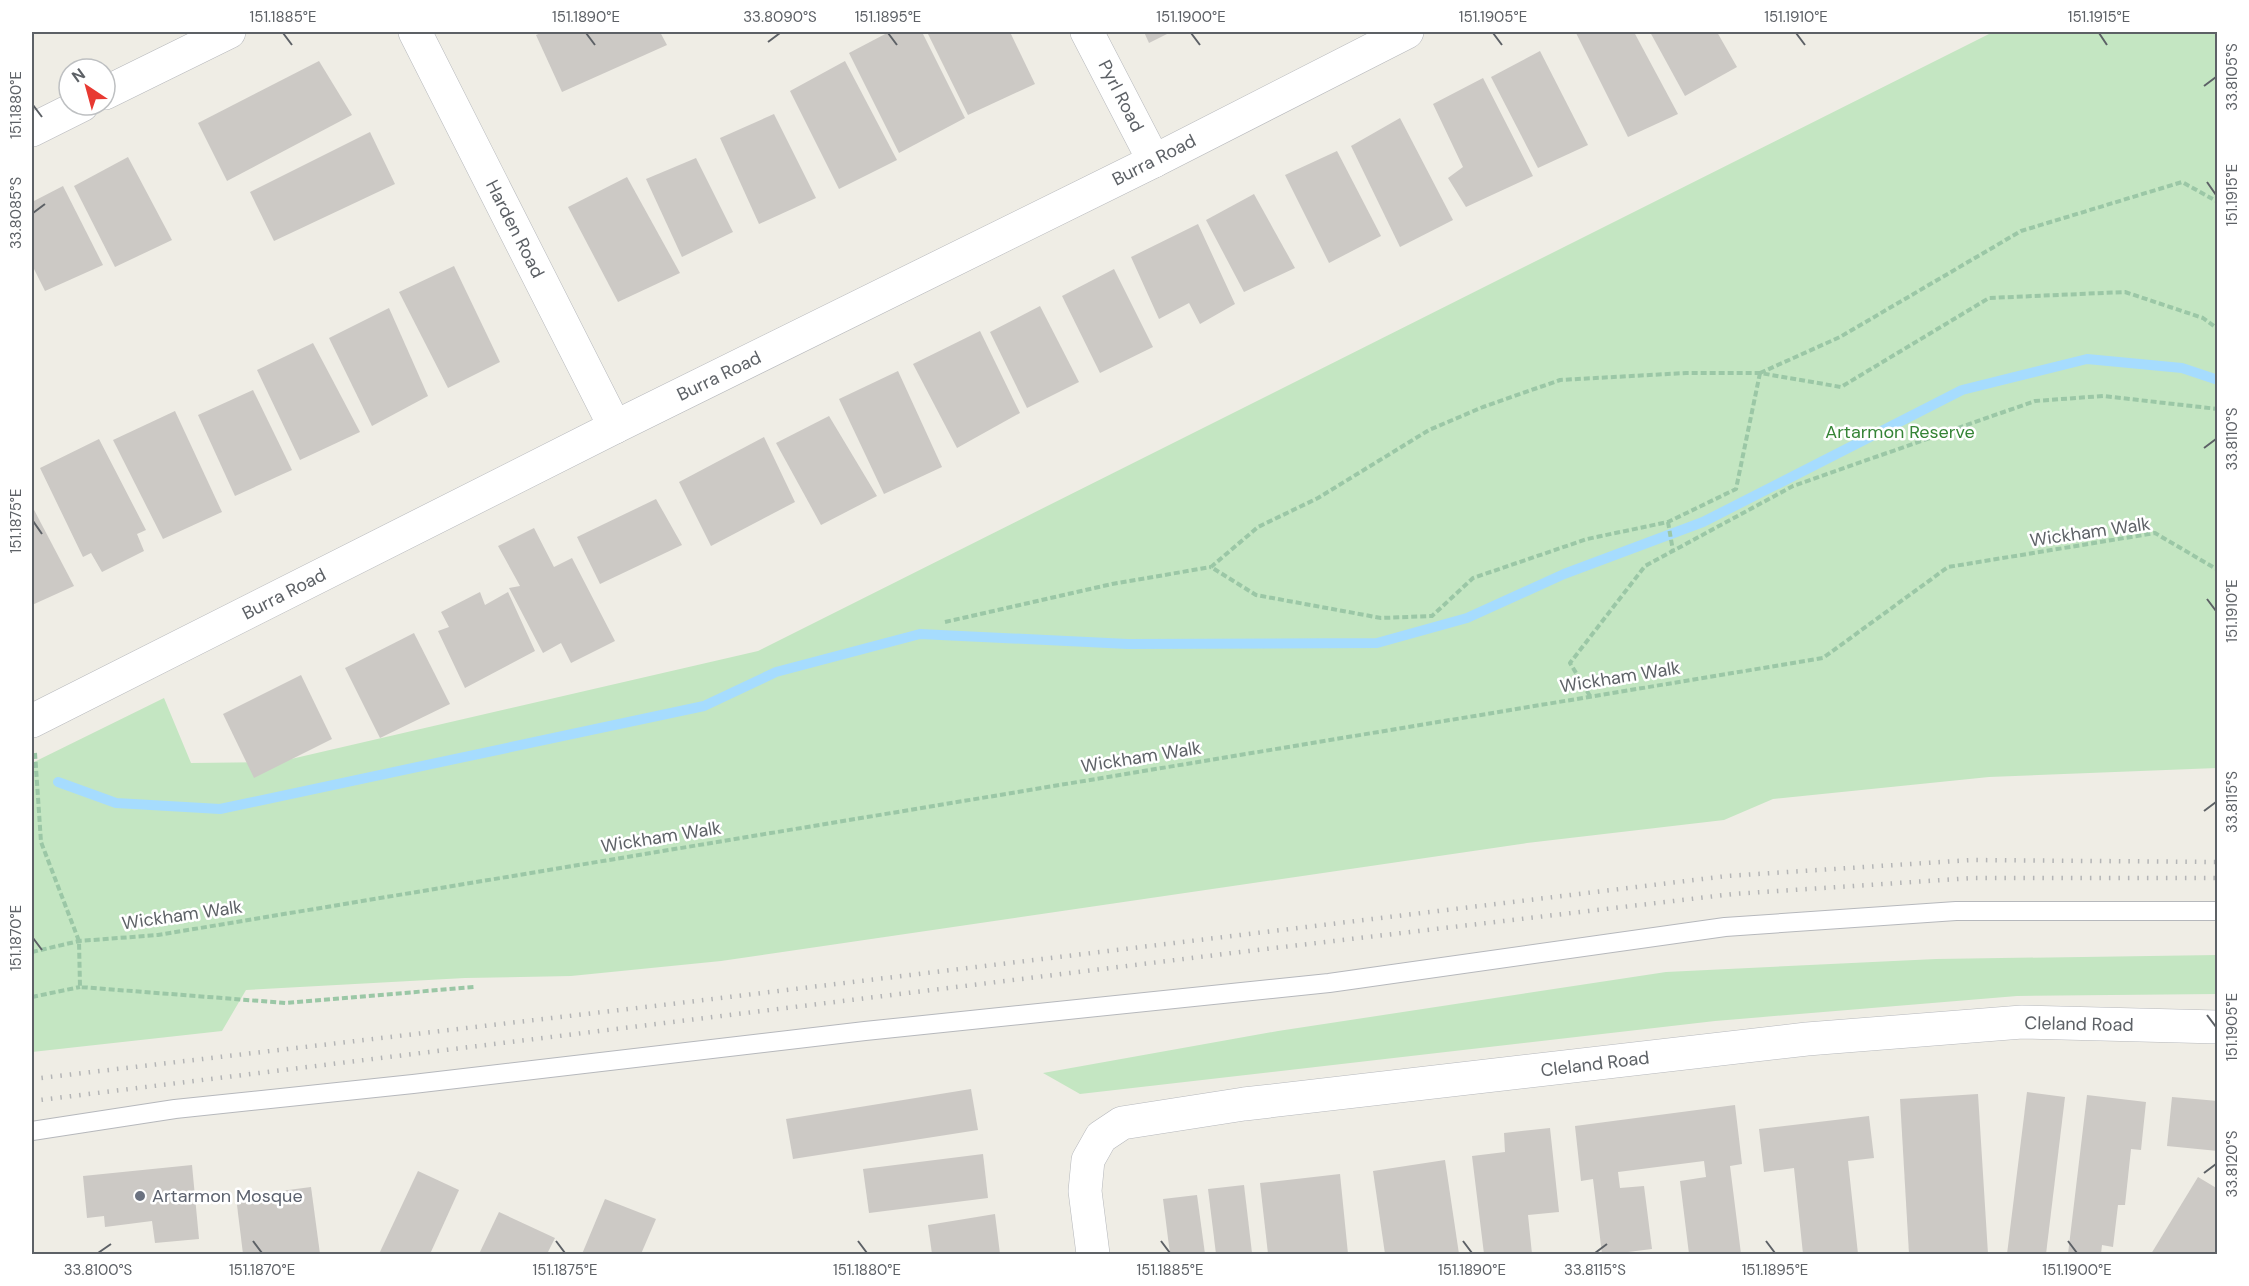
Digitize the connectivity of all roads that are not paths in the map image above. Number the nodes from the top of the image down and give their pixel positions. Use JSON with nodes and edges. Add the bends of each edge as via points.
{"nodes":[{"id":1,"x":229,"y":32,"type":"edge"},
{"id":2,"x":415,"y":32,"type":"edge"},
{"id":3,"x":1087,"y":32,"type":"edge"},
{"id":4,"x":1407,"y":32,"type":"edge"},
{"id":5,"x":117,"y":87,"type":"edge"},
{"id":6,"x":58,"y":117,"type":"edge"},
{"id":7,"x":32,"y":130,"type":"edge"},
{"id":8,"x":1154,"y":160,"type":"junction"},
{"id":9,"x":615,"y":427,"type":"junction"},
{"id":10,"x":33,"y":735,"type":"edge"},
{"id":11,"x":2217,"y":911,"type":"edge"},
{"id":12,"x":2217,"y":1027,"type":"edge"},
{"id":13,"x":32,"y":1131,"type":"edge"},
{"id":14,"x":1093,"y":1254,"type":"edge"}],
"edges":[{"from":1,"to":5,"type":"street"},
{"from":2,"to":9,"type":"street","name":"Harden Road"},
{"from":3,"to":8,"type":"street","name":"Pyrl Road"},
{"from":4,"to":8,"type":"street","name":"Burra Road"},
{"from":6,"to":7,"type":"street"},
{"from":8,"to":9,"type":"street","name":"Burra Road"},
{"from":9,"to":10,"type":"street","name":"Burra Road"},
{"from":11,"to":13,"type":"lane","via":[[1956,911],[1725,927],[1329,983],[175,1109]]},
{"from":12,"to":14,"type":"street","name":"Cleland Road","via":[[2022,1022],[1819,1038],[1244,1104],[1122,1123],[1101,1137],[1088,1160],[1085,1191]]}]}
